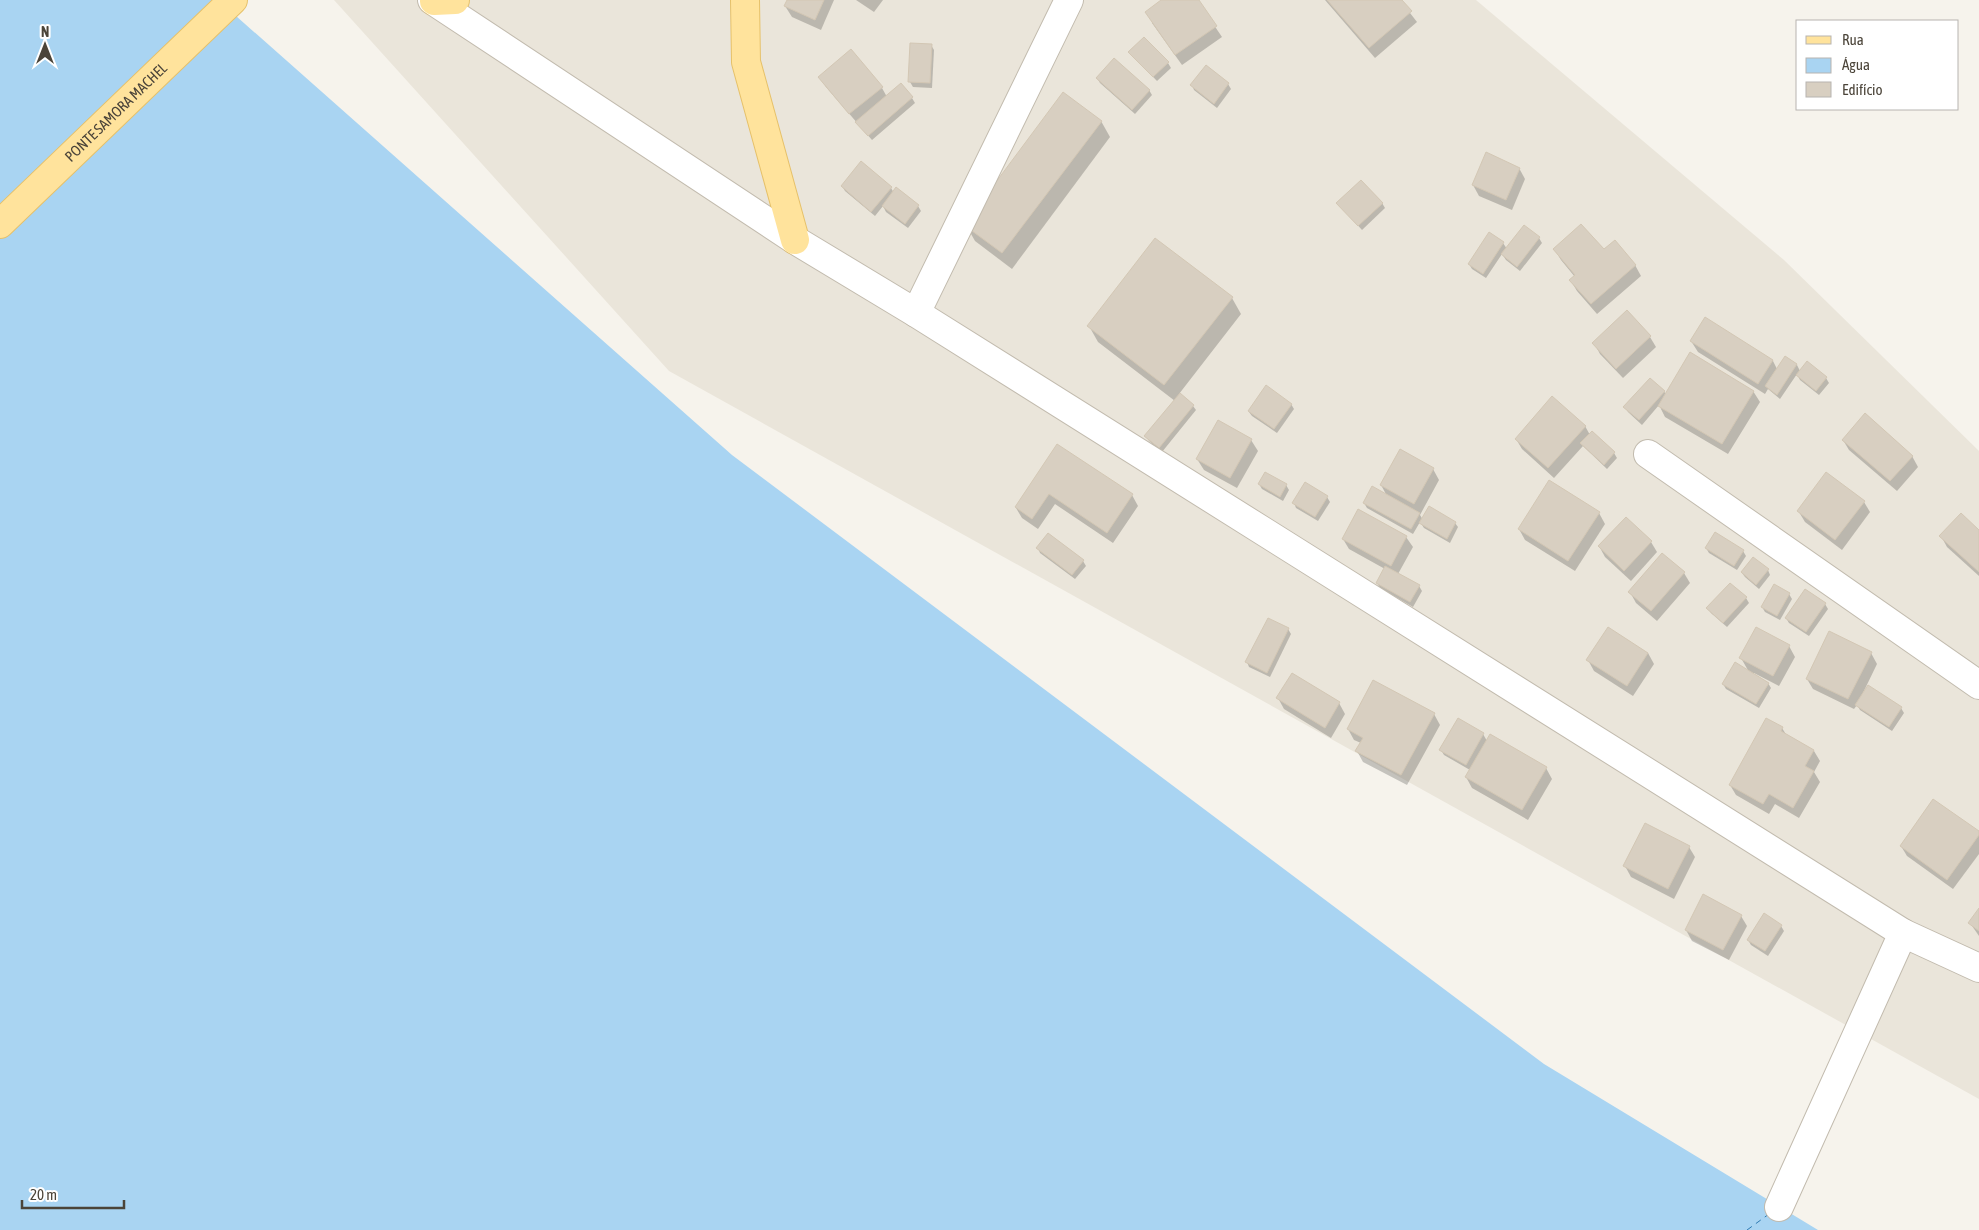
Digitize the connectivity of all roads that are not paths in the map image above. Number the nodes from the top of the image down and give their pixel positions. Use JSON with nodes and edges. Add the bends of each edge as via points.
{"nodes":[{"id":1,"x":233,"y":0,"type":"edge"},
{"id":2,"x":440,"y":0,"type":"edge"},
{"id":3,"x":745,"y":0,"type":"edge"},
{"id":4,"x":1069,"y":0,"type":"edge"},
{"id":5,"x":0,"y":224,"type":"edge"},
{"id":6,"x":795,"y":240,"type":"junction"},
{"id":7,"x":916,"y":313,"type":"junction"},
{"id":8,"x":1648,"y":454,"type":"dead end"},
{"id":9,"x":1979,"y":685,"type":"edge"},
{"id":10,"x":1903,"y":933,"type":"junction"},
{"id":11,"x":1979,"y":968,"type":"edge"},
{"id":12,"x":1780,"y":1207,"type":"dead end"}],
"edges":[{"from":1,"to":5,"type":"main road","name":"PONTE SAMORA MACHEL"},
{"from":2,"to":6,"type":"street"},
{"from":3,"to":6,"type":"main road","via":[[746,62]]},
{"from":4,"to":7,"type":"street"},
{"from":6,"to":7,"type":"street"},
{"from":7,"to":10,"type":"street"},
{"from":8,"to":9,"type":"street"},
{"from":10,"to":11,"type":"street"},
{"from":10,"to":12,"type":"street"}]}
